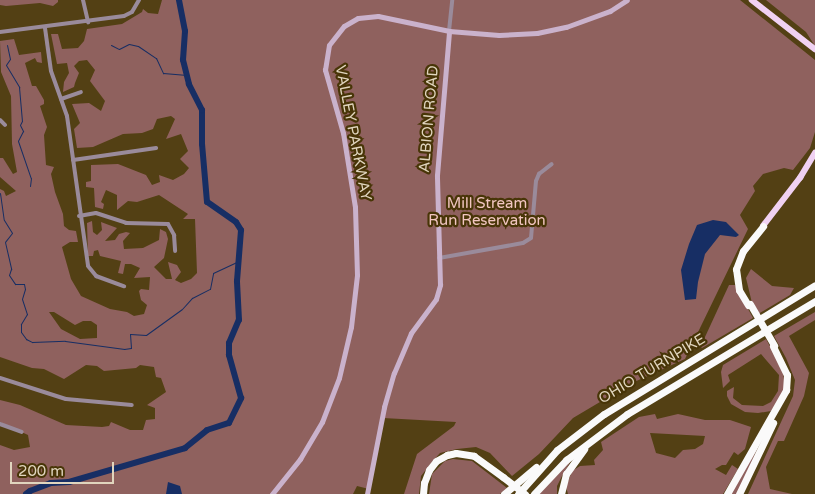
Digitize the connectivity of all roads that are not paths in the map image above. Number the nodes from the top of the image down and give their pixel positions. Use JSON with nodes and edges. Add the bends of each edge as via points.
{"nodes":[{"id":1,"x":82,"y":0,"type":"edge"},
{"id":2,"x":139,"y":0,"type":"edge"},
{"id":3,"x":452,"y":0,"type":"edge"},
{"id":4,"x":627,"y":0,"type":"edge"},
{"id":5,"x":752,"y":0,"type":"edge"},
{"id":6,"x":88,"y":22,"type":"junction"},
{"id":7,"x":45,"y":28,"type":"junction"},
{"id":8,"x":449,"y":31,"type":"junction"},
{"id":9,"x":0,"y":32,"type":"edge"},
{"id":10,"x":815,"y":49,"type":"edge"},
{"id":11,"x":81,"y":92,"type":"dead end"},
{"id":12,"x":61,"y":99,"type":"junction"},
{"id":13,"x":0,"y":120,"type":"edge"},
{"id":14,"x":5,"y":125,"type":"dead end"},
{"id":15,"x":156,"y":148,"type":"dead end"},
{"id":16,"x":815,"y":153,"type":"edge"},
{"id":17,"x":72,"y":160,"type":"junction"},
{"id":18,"x":552,"y":164,"type":"dead end"},
{"id":19,"x":79,"y":216,"type":"junction"},
{"id":20,"x":763,"y":226,"type":"joint"},
{"id":21,"x":175,"y":251,"type":"dead end"},
{"id":22,"x":439,"y":258,"type":"junction"},
{"id":23,"x":815,"y":285,"type":"edge"},
{"id":24,"x":124,"y":286,"type":"dead end"},
{"id":25,"x":815,"y":301,"type":"edge"},
{"id":26,"x":774,"y":346,"type":"junction"},
{"id":27,"x":0,"y":378,"type":"edge"},
{"id":28,"x":132,"y":405,"type":"dead end"},
{"id":29,"x":0,"y":424,"type":"edge"},
{"id":30,"x":22,"y":432,"type":"dead end"},
{"id":31,"x":595,"y":437,"type":"junction"},
{"id":32,"x":557,"y":450,"type":"junction"},
{"id":33,"x":502,"y":478,"type":"junction"},
{"id":34,"x":272,"y":494,"type":"edge"},
{"id":35,"x":367,"y":494,"type":"edge"},
{"id":36,"x":425,"y":494,"type":"edge"},
{"id":37,"x":504,"y":494,"type":"edge"},
{"id":38,"x":519,"y":494,"type":"edge"},
{"id":39,"x":525,"y":494,"type":"edge"},
{"id":40,"x":534,"y":494,"type":"edge"},
{"id":41,"x":561,"y":494,"type":"edge"},
{"id":42,"x":727,"y":494,"type":"edge"},
{"id":43,"x":739,"y":494,"type":"edge"}],
"edges":[{"from":1,"to":6,"type":"street"},
{"from":2,"to":6,"type":"street","via":[[132,12],[124,16]]},
{"from":3,"to":8,"type":"street"},
{"from":4,"to":8,"type":"street","name":"VALLEY PARKWAY","via":[[610,11],[566,27],[537,33],[499,35]]},
{"from":5,"to":10,"type":"main road"},
{"from":6,"to":7,"type":"street"},
{"from":7,"to":9,"type":"street"},
{"from":7,"to":12,"type":"street","via":[[51,71]]},
{"from":8,"to":22,"type":"street","name":"ALBION ROAD","via":[[437,175]]},
{"from":8,"to":34,"type":"street","name":"VALLEY PARKWAY","via":[[378,16],[358,18],[344,26],[329,45],[325,70],[343,133],[355,207],[356,275],[351,326],[339,378],[322,422],[300,459]]},
{"from":11,"to":12,"type":"street"},
{"from":12,"to":17,"type":"street","via":[[67,116]]},
{"from":13,"to":14,"type":"street"},
{"from":15,"to":17,"type":"street"},
{"from":16,"to":20,"type":"main road"},
{"from":17,"to":19,"type":"street"},
{"from":18,"to":22,"type":"street","via":[[539,174],[536,181],[531,238],[523,243]]},
{"from":19,"to":21,"type":"street","via":[[96,213],[126,224],[168,224],[174,235]]},
{"from":19,"to":24,"type":"street","via":[[88,266],[96,276]]},
{"from":20,"to":26,"type":"highway","bridge":true,"via":[[743,251],[736,269],[740,290]]},
{"from":22,"to":35,"type":"street","name":"ALBION ROAD","via":[[440,285],[436,299],[410,333],[394,373]]},
{"from":23,"to":32,"type":"highway","name":"OHIO TURNPIKE","via":[[604,414]]},
{"from":25,"to":31,"type":"highway","name":"OHIO TURNPIKE","via":[[627,414]]},
{"from":26,"to":42,"type":"highway","via":[[787,375],[786,390]]},
{"from":26,"to":43,"type":"highway","via":[[789,372],[789,388]]},
{"from":27,"to":28,"type":"street","via":[[66,399]]},
{"from":29,"to":30,"type":"street"},
{"from":31,"to":40,"type":"highway","name":"OHIO TURNPIKE","via":[[566,460]]},
{"from":31,"to":41,"type":"highway","via":[[566,474]]},
{"from":32,"to":37,"type":"highway"},
{"from":32,"to":38,"type":"highway","name":"OHIO TURNPIKE"},
{"from":33,"to":36,"type":"highway","via":[[475,460],[450,457],[437,464]]},
{"from":33,"to":38,"type":"highway","bridge":true},
{"from":33,"to":39,"type":"highway","bridge":true}]}
